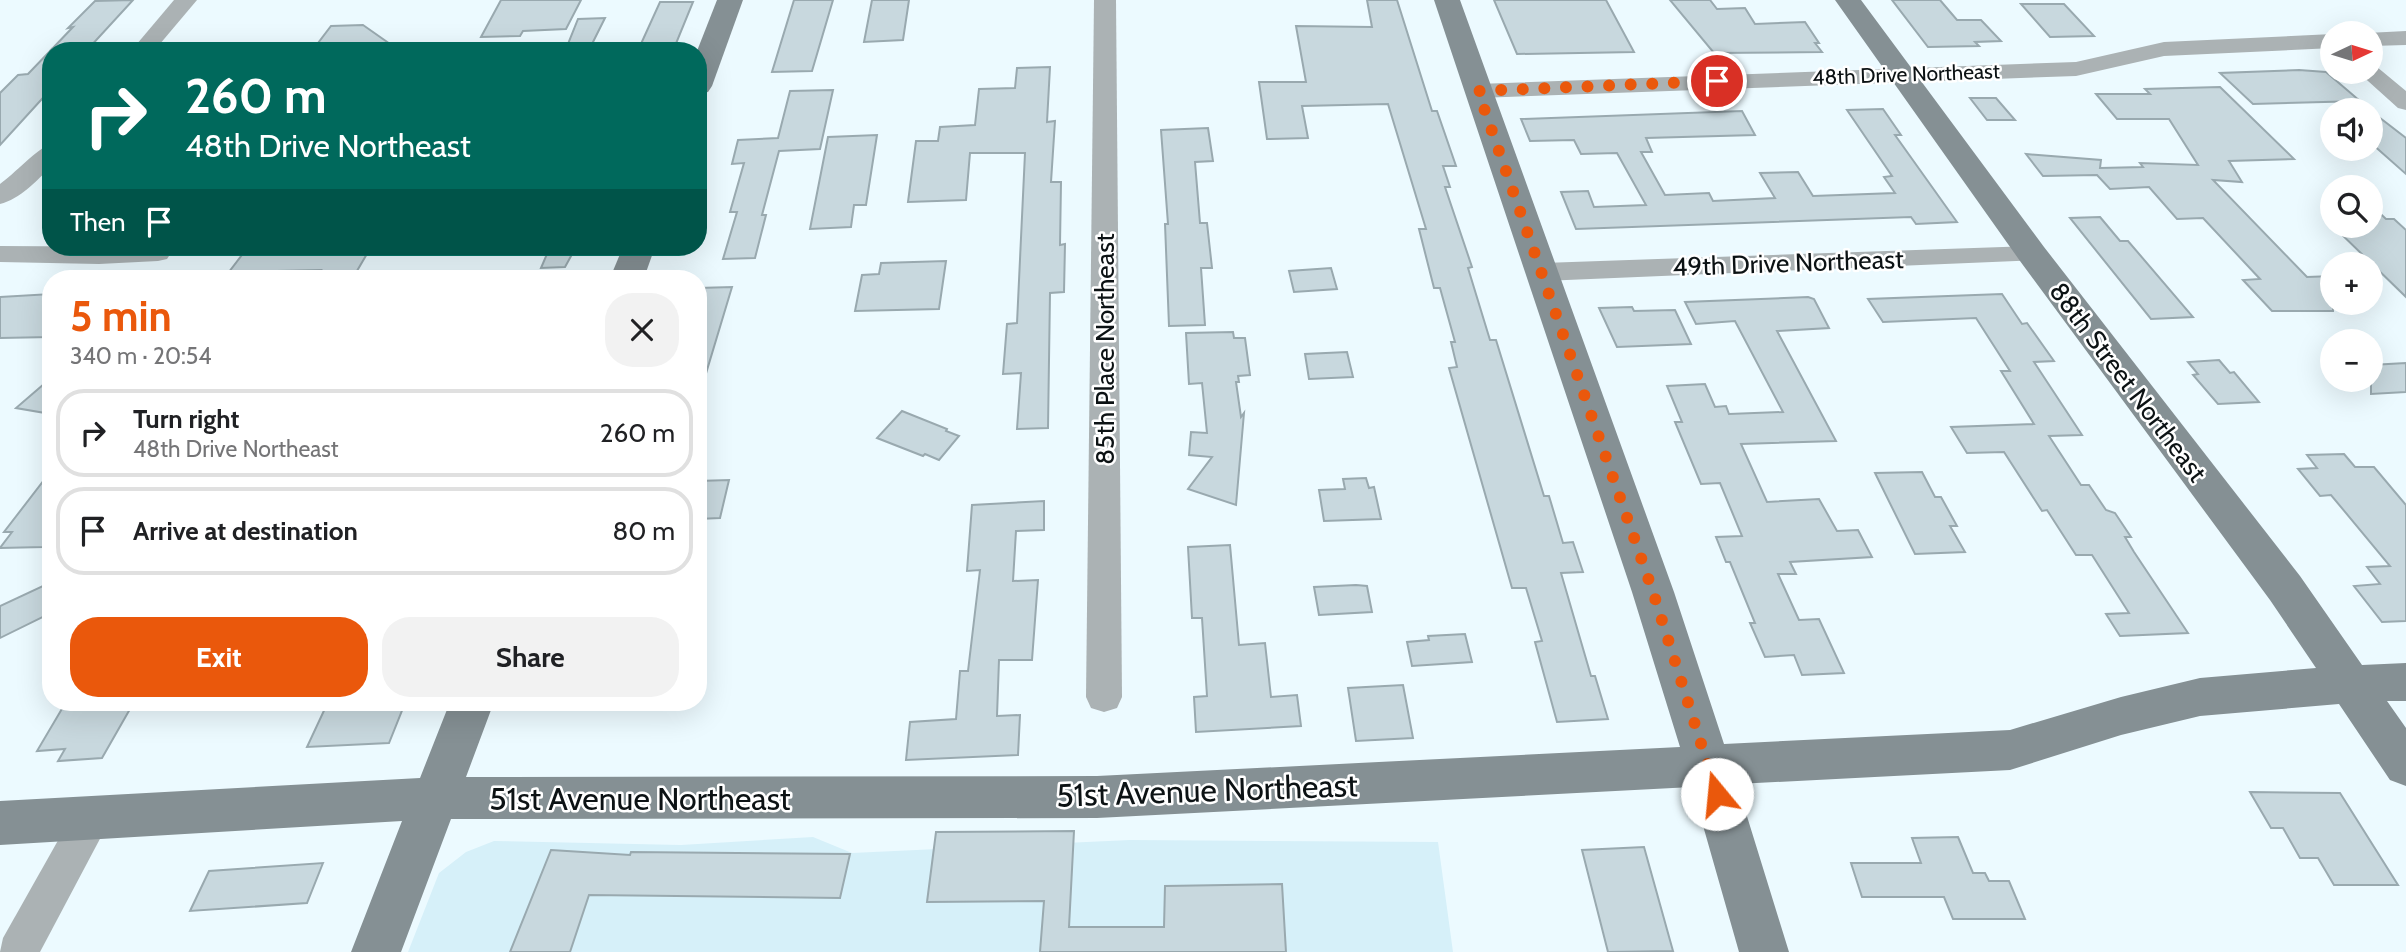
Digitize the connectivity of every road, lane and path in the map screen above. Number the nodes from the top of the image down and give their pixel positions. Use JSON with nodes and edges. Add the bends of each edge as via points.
{"nodes":[{"id":1,"x":186,"y":0,"type":"edge"},
{"id":2,"x":730,"y":0,"type":"edge"},
{"id":3,"x":1105,"y":0,"type":"edge"},
{"id":4,"x":1447,"y":0,"type":"edge"},
{"id":5,"x":1848,"y":0,"type":"edge"},
{"id":6,"x":2406,"y":38,"type":"edge"},
{"id":7,"x":2384,"y":39,"type":"edge"},
{"id":8,"x":150,"y":42,"type":"edge"},
{"id":9,"x":2320,"y":42,"type":"edge"},
{"id":10,"x":707,"y":62,"type":"edge"},
{"id":11,"x":1902,"y":73,"type":"junction"},
{"id":12,"x":2383,"y":84,"type":"edge"},
{"id":13,"x":1478,"y":91,"type":"junction"},
{"id":14,"x":2406,"y":103,"type":"edge"},
{"id":15,"x":42,"y":161,"type":"edge"},
{"id":16,"x":0,"y":196,"type":"edge"},
{"id":17,"x":0,"y":254,"type":"edge"},
{"id":18,"x":2032,"y":254,"type":"junction"},
{"id":19,"x":42,"y":255,"type":"edge"},
{"id":20,"x":1543,"y":272,"type":"junction"},
{"id":21,"x":2406,"y":682,"type":"edge"},
{"id":22,"x":2350,"y":684,"type":"junction"},
{"id":23,"x":1104,"y":698,"type":"dead end"},
{"id":24,"x":468,"y":711,"type":"edge"},
{"id":25,"x":2406,"y":766,"type":"edge"},
{"id":26,"x":1709,"y":767,"type":"junction"},
{"id":27,"x":436,"y":798,"type":"junction"},
{"id":28,"x":92,"y":818,"type":"junction"},
{"id":29,"x":0,"y":823,"type":"edge"},
{"id":30,"x":18,"y":952,"type":"edge"},
{"id":31,"x":376,"y":952,"type":"edge"},
{"id":32,"x":1764,"y":952,"type":"edge"}],
"edges":[{"from":1,"to":8,"type":"street"},
{"from":2,"to":10,"type":"street"},
{"from":3,"to":23,"type":"street","name":"85th Place Northeast"},
{"from":4,"to":13,"type":"street"},
{"from":5,"to":11,"type":"street","name":"88th Street Northeast"},
{"from":6,"to":7,"type":"street"},
{"from":9,"to":11,"type":"street","name":"48th Drive Northeast","via":[[2164,49],[2076,69]]},
{"from":11,"to":13,"type":"street","name":"48th Drive Northeast"},
{"from":11,"to":18,"type":"street","name":"88th Street Northeast"},
{"from":12,"to":14,"type":"street"},
{"from":13,"to":20,"type":"street"},
{"from":15,"to":16,"type":"street"},
{"from":17,"to":19,"type":"street"},
{"from":18,"to":20,"type":"street","name":"49th Drive Northeast"},
{"from":18,"to":22,"type":"street","name":"88th Street Northeast","via":[[2285,588]]},
{"from":20,"to":26,"type":"street"},
{"from":21,"to":22,"type":"street","name":"51st Avenue Northeast"},
{"from":22,"to":25,"type":"street","name":"88th Street Northeast"},
{"from":22,"to":26,"type":"street","name":"51st Avenue Northeast","via":[[2200,697],[2010,750]]},
{"from":24,"to":27,"type":"street"},
{"from":26,"to":27,"type":"street","name":"51st Avenue Northeast","via":[[1097,797]]},
{"from":26,"to":32,"type":"street"},
{"from":27,"to":28,"type":"street","name":"51st Avenue Northeast"},
{"from":27,"to":31,"type":"street"},
{"from":28,"to":29,"type":"street","name":"51st Avenue Northeast"},
{"from":28,"to":30,"type":"street"}]}
